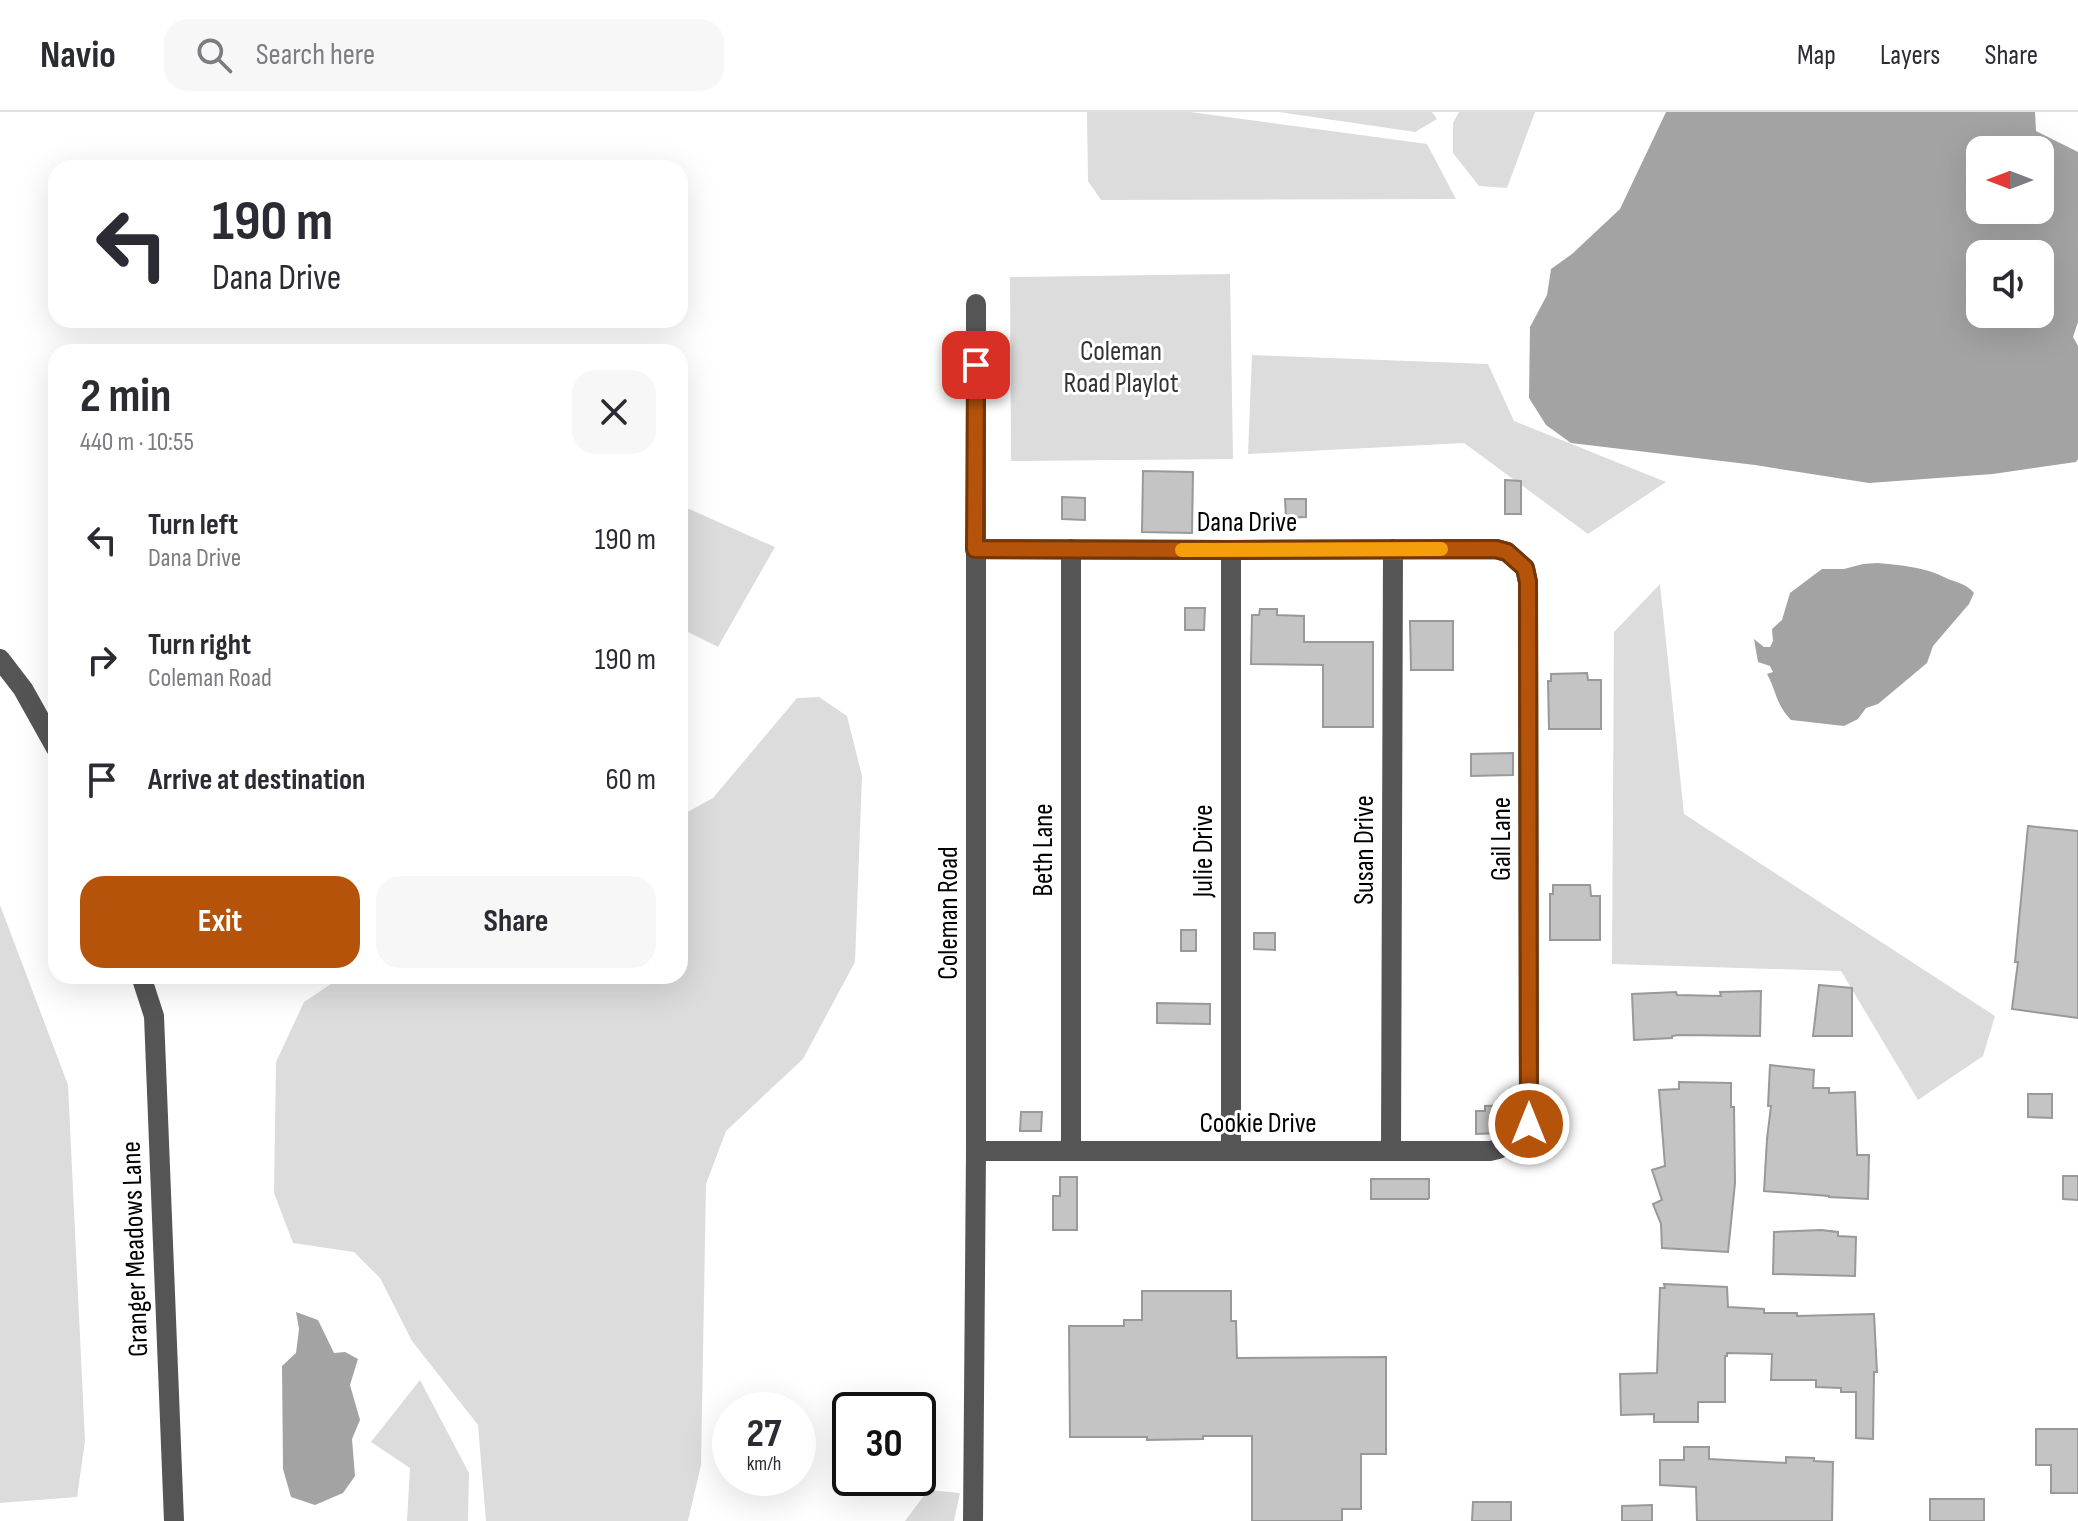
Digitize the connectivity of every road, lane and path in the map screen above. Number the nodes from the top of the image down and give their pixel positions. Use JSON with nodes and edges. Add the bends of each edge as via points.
{"nodes":[{"id":1,"x":976,"y":304,"type":"dead end"},
{"id":2,"x":975,"y":549,"type":"junction"},
{"id":3,"x":1071,"y":549,"type":"junction"},
{"id":4,"x":1393,"y":549,"type":"junction"},
{"id":5,"x":1231,"y":550,"type":"junction"},
{"id":6,"x":1517,"y":559,"type":"joint"},
{"id":7,"x":0,"y":659,"type":"edge"},
{"id":8,"x":48,"y":734,"type":"edge"},
{"id":9,"x":144,"y":984,"type":"edge"},
{"id":10,"x":1529,"y":1124,"type":"joint"},
{"id":11,"x":976,"y":1151,"type":"junction"},
{"id":12,"x":1071,"y":1151,"type":"junction"},
{"id":13,"x":1231,"y":1151,"type":"junction"},
{"id":14,"x":1391,"y":1151,"type":"junction"},
{"id":15,"x":174,"y":1521,"type":"edge"},
{"id":16,"x":973,"y":1521,"type":"edge"}],
"edges":[{"from":1,"to":2,"type":"street","name":"Coleman Road"},
{"from":2,"to":3,"type":"street","name":"Dana Drive"},
{"from":2,"to":11,"type":"street","name":"Coleman Road"},
{"from":3,"to":5,"type":"street","name":"Dana Drive"},
{"from":3,"to":12,"type":"street","name":"Beth Lane"},
{"from":4,"to":5,"type":"street","name":"Dana Drive"},
{"from":4,"to":6,"type":"street","name":"Dana Drive","via":[[1496,549]]},
{"from":4,"to":14,"type":"street","name":"Susan Drive"},
{"from":5,"to":13,"type":"street","name":"Julie Drive"},
{"from":6,"to":10,"type":"street","name":"Gail Lane","via":[[1528,582]]},
{"from":7,"to":8,"type":"street"},
{"from":9,"to":15,"type":"street","name":"Granger Meadows Lane","via":[[154,1016]]},
{"from":10,"to":14,"type":"street","name":"Cookie Drive","via":[[1507,1148]]},
{"from":11,"to":12,"type":"street","name":"Cookie Drive"},
{"from":11,"to":16,"type":"street","name":"Coleman Road"},
{"from":12,"to":13,"type":"street","name":"Cookie Drive"},
{"from":13,"to":14,"type":"street","name":"Cookie Drive"}]}
